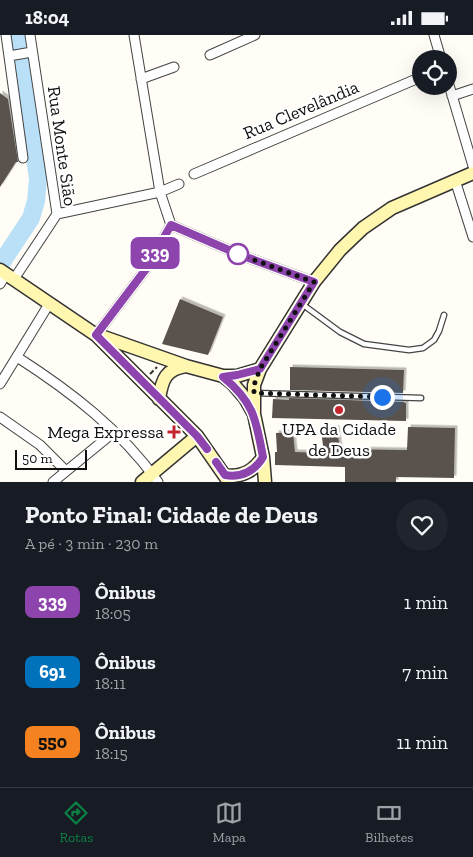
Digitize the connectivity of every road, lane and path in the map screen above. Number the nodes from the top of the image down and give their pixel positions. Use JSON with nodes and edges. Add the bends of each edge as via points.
{"nodes":[{"id":1,"x":6,"y":35,"type":"edge"},
{"id":2,"x":30,"y":35,"type":"edge"},
{"id":3,"x":134,"y":35,"type":"edge"},
{"id":4,"x":255,"y":35,"type":"edge"},
{"id":5,"x":434,"y":35,"type":"edge"},
{"id":6,"x":438,"y":50,"type":"edge"},
{"id":7,"x":20,"y":54,"type":"junction"},
{"id":8,"x":210,"y":55,"type":"dead end"},
{"id":9,"x":174,"y":67,"type":"dead end"},
{"id":10,"x":141,"y":79,"type":"junction"},
{"id":11,"x":412,"y":81,"type":"edge"},
{"id":12,"x":473,"y":89,"type":"edge"},
{"id":13,"x":452,"y":96,"type":"joint"},
{"id":14,"x":23,"y":158,"type":"dead end"},
{"id":15,"x":473,"y":166,"type":"edge"},
{"id":16,"x":473,"y":173,"type":"edge"},
{"id":17,"x":194,"y":174,"type":"dead end"},
{"id":18,"x":455,"y":180,"type":"junction"},
{"id":19,"x":179,"y":184,"type":"dead end"},
{"id":20,"x":160,"y":192,"type":"junction"},
{"id":21,"x":56,"y":214,"type":"junction"},
{"id":22,"x":171,"y":225,"type":"junction"},
{"id":23,"x":473,"y":237,"type":"edge"},
{"id":24,"x":4,"y":276,"type":"edge"},
{"id":25,"x":314,"y":282,"type":"junction"},
{"id":26,"x":301,"y":303,"type":"junction"},
{"id":27,"x":48,"y":304,"type":"junction"},
{"id":28,"x":444,"y":315,"type":"dead end"},
{"id":29,"x":96,"y":335,"type":"junction"},
{"id":30,"x":17,"y":357,"type":"junction"},
{"id":31,"x":186,"y":366,"type":"junction"},
{"id":32,"x":260,"y":369,"type":"junction"},
{"id":33,"x":223,"y":377,"type":"junction"},
{"id":34,"x":0,"y":384,"type":"edge"},
{"id":35,"x":254,"y":393,"type":"junction"},
{"id":36,"x":421,"y":398,"type":"dead end"},
{"id":37,"x":159,"y":399,"type":"junction"},
{"id":38,"x":254,"y":414,"type":"junction"},
{"id":39,"x":0,"y":417,"type":"edge"},
{"id":40,"x":114,"y":432,"type":"junction"},
{"id":41,"x":197,"y":436,"type":"junction"},
{"id":42,"x":263,"y":457,"type":"junction"},
{"id":43,"x":66,"y":471,"type":"junction"},
{"id":44,"x":151,"y":479,"type":"edge"},
{"id":45,"x":227,"y":479,"type":"edge"},
{"id":46,"x":53,"y":482,"type":"edge"},
{"id":47,"x":265,"y":482,"type":"edge"}],
"edges":[{"from":1,"to":7,"type":"street","name":"Rua Monte Sião"},
{"from":2,"to":7,"type":"street","name":"Rua Monte Sião"},
{"from":3,"to":10,"type":"street"},
{"from":4,"to":8,"type":"street"},
{"from":5,"to":6,"type":"street"},
{"from":7,"to":14,"type":"street","name":"Rua Monte Sião"},
{"from":7,"to":21,"type":"street","name":"Rua Monte Sião"},
{"from":9,"to":10,"type":"street"},
{"from":10,"to":20,"type":"street"},
{"from":11,"to":17,"type":"street","name":"Rua Clevelândia"},
{"from":12,"to":13,"type":"street"},
{"from":13,"to":15,"type":"street"},
{"from":16,"to":18,"type":"main road"},
{"from":18,"to":23,"type":"street"},
{"from":18,"to":25,"type":"main road","via":[[392,209],[363,228]]},
{"from":19,"to":20,"type":"street"},
{"from":20,"to":21,"type":"street"},
{"from":20,"to":22,"type":"street"},
{"from":21,"to":24,"type":"street","name":"Rua Monte Sião"},
{"from":22,"to":25,"type":"street"},
{"from":22,"to":29,"type":"street","via":[[146,269]]},
{"from":24,"to":27,"type":"main road"},
{"from":25,"to":26,"type":"main road"},
{"from":26,"to":28,"type":"lane","via":[[340,333],[364,344],[409,350],[423,348],[434,340]]},
{"from":26,"to":32,"type":"main road"},
{"from":27,"to":29,"type":"main road"},
{"from":27,"to":30,"type":"street"},
{"from":29,"to":31,"type":"main road"},
{"from":29,"to":37,"type":"main road"},
{"from":30,"to":34,"type":"street"},
{"from":30,"to":40,"type":"street","via":[[53,380]]},
{"from":31,"to":33,"type":"main road"},
{"from":31,"to":37,"type":"main road","via":[[168,373]]},
{"from":32,"to":33,"type":"main road"},
{"from":32,"to":35,"type":"main road"},
{"from":33,"to":38,"type":"main road","via":[[245,398]]},
{"from":35,"to":36,"type":"lane"},
{"from":35,"to":38,"type":"main road"},
{"from":37,"to":41,"type":"main road"},
{"from":38,"to":42,"type":"main road"},
{"from":39,"to":43,"type":"street","via":[[40,445]]},
{"from":40,"to":43,"type":"street"},
{"from":40,"to":44,"type":"street"},
{"from":41,"to":44,"type":"main road"},
{"from":41,"to":45,"type":"main road"},
{"from":42,"to":45,"type":"main road","via":[[245,474]]},
{"from":42,"to":47,"type":"main road"},
{"from":43,"to":46,"type":"street"}]}
